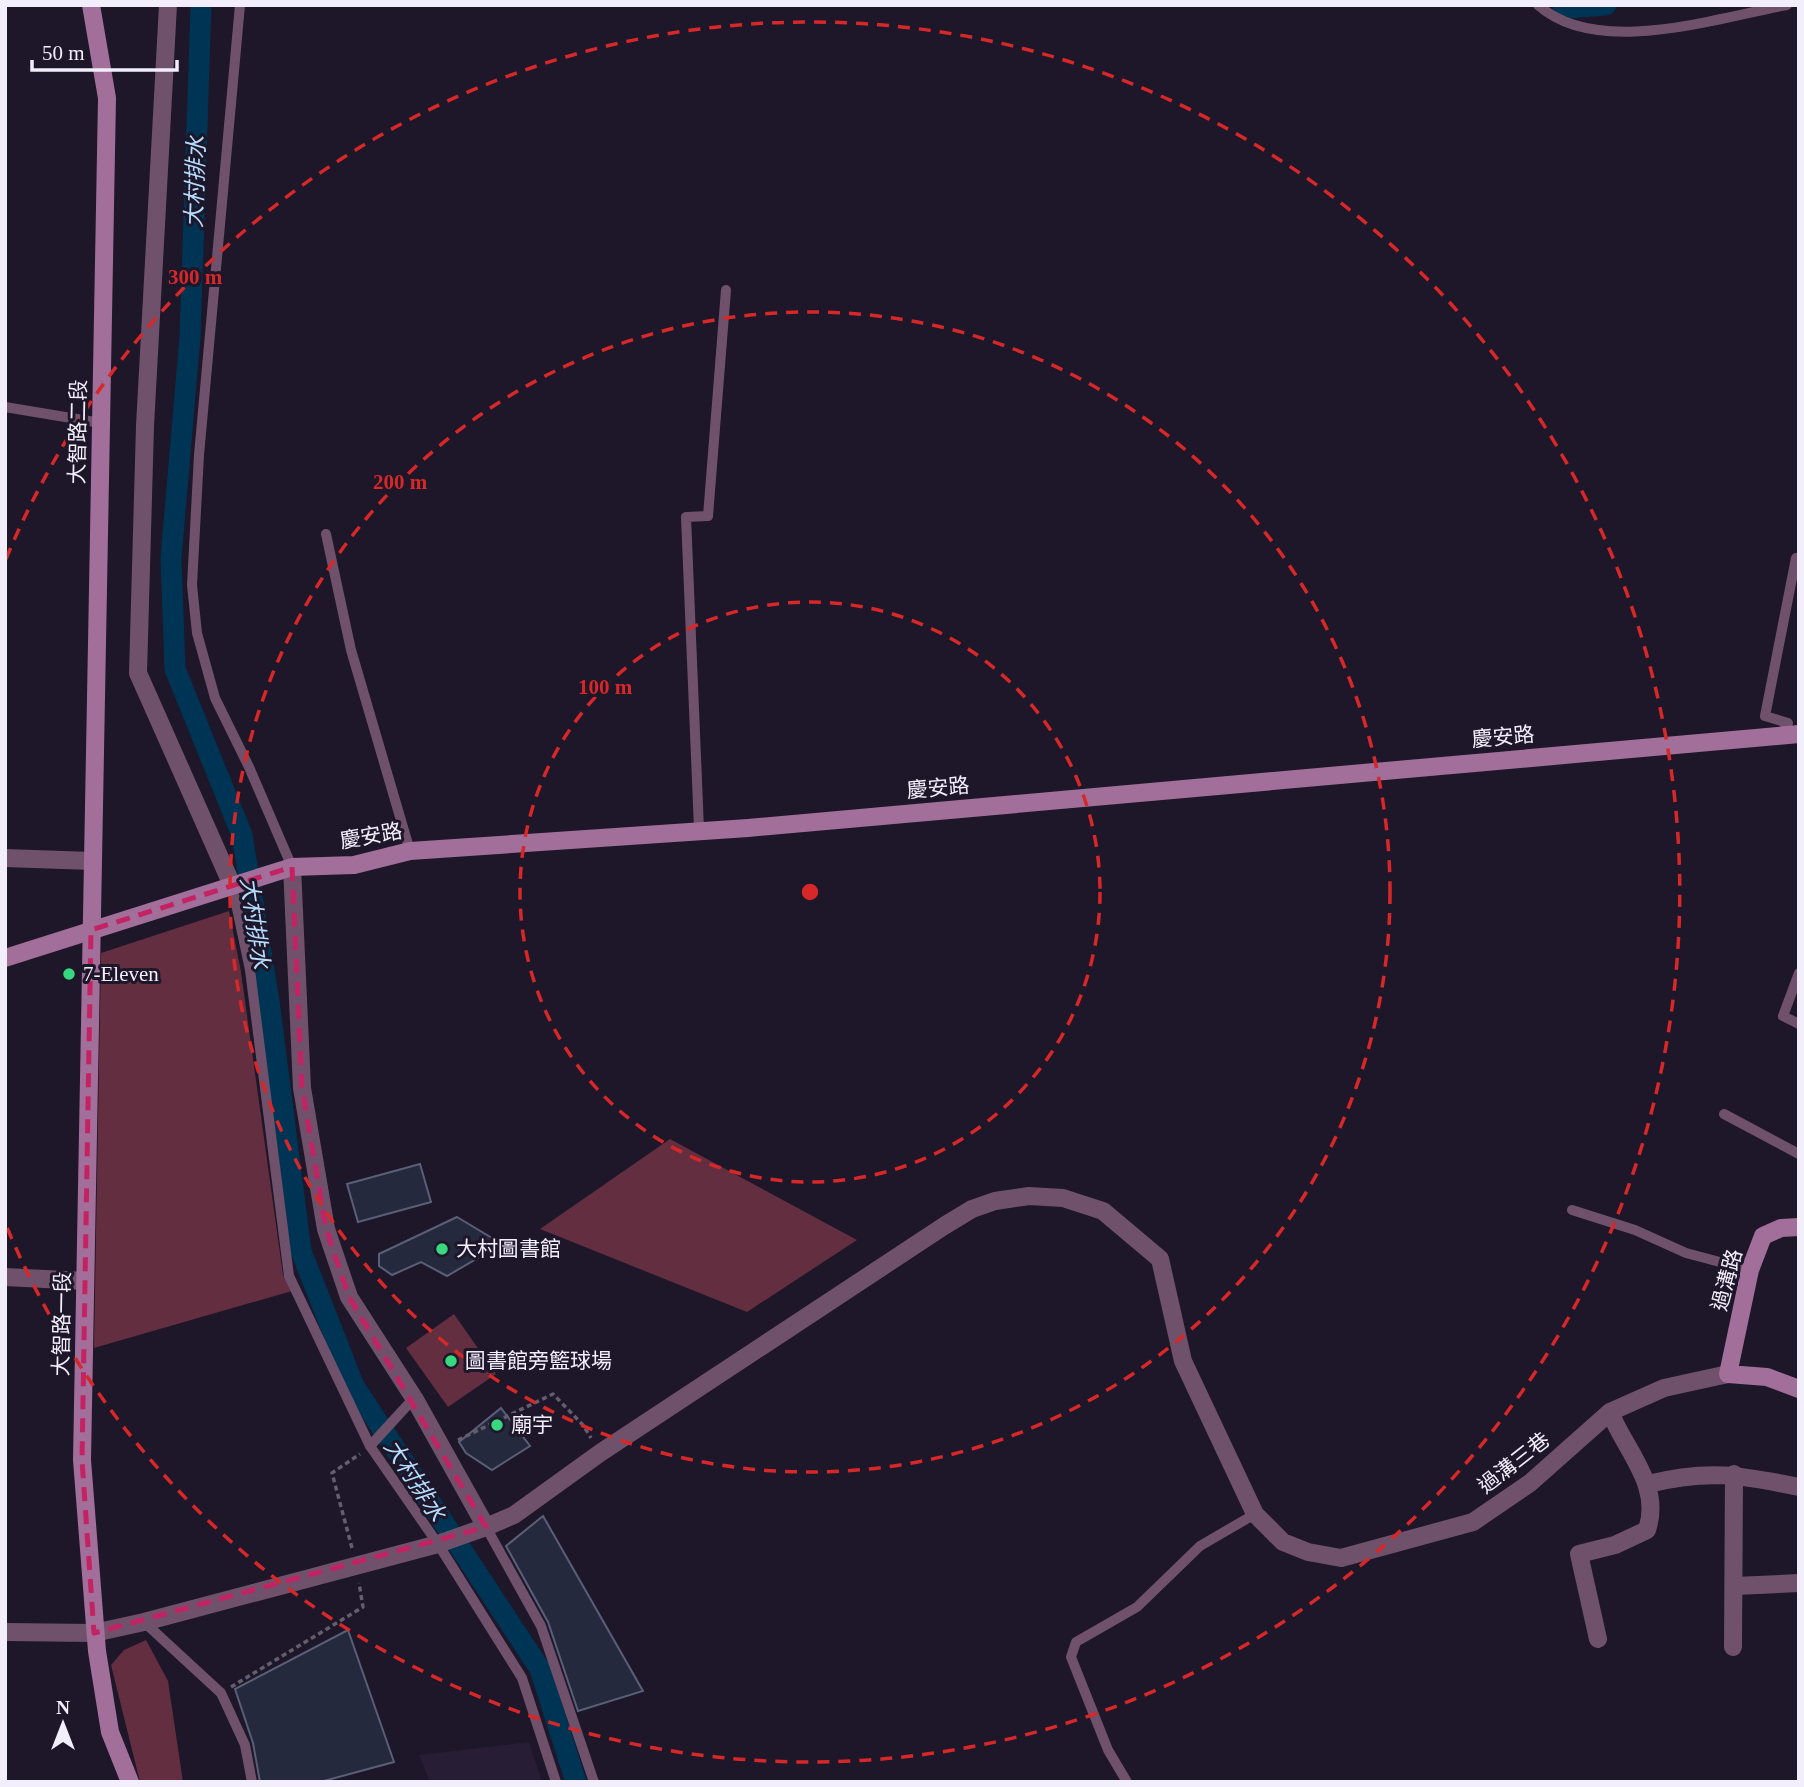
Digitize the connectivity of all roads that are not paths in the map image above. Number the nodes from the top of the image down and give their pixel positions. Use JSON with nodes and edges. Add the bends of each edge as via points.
{"nodes":[{"id":1,"x":91,"y":5,"type":"edge"},
{"id":2,"x":168,"y":5,"type":"edge"},
{"id":3,"x":240,"y":5,"type":"edge"},
{"id":4,"x":1538,"y":5,"type":"edge"},
{"id":5,"x":1787,"y":5,"type":"edge"},
{"id":6,"x":726,"y":290,"type":"dead end"},
{"id":7,"x":5,"y":407,"type":"edge"},
{"id":8,"x":101,"y":423,"type":"junction"},
{"id":9,"x":326,"y":534,"type":"dead end"},
{"id":10,"x":1796,"y":558,"type":"dead end"},
{"id":11,"x":1791,"y":735,"type":"edge"},
{"id":12,"x":699,"y":829,"type":"junction"},
{"id":13,"x":410,"y":851,"type":"junction"},
{"id":14,"x":5,"y":858,"type":"edge"},
{"id":15,"x":92,"y":861,"type":"junction"},
{"id":16,"x":292,"y":867,"type":"junction"},
{"id":17,"x":237,"y":883,"type":"junction"},
{"id":18,"x":91,"y":930,"type":"junction"},
{"id":19,"x":5,"y":958,"type":"edge"},
{"id":20,"x":1799,"y":974,"type":"edge"},
{"id":21,"x":1799,"y":1024,"type":"edge"},
{"id":22,"x":1724,"y":1114,"type":"dead end"},
{"id":23,"x":1799,"y":1154,"type":"edge"},
{"id":24,"x":1572,"y":1210,"type":"dead end"},
{"id":25,"x":1799,"y":1227,"type":"edge"},
{"id":26,"x":1750,"y":1270,"type":"junction"},
{"id":27,"x":5,"y":1278,"type":"edge"},
{"id":28,"x":85,"y":1281,"type":"junction"},
{"id":29,"x":1728,"y":1374,"type":"junction"},
{"id":30,"x":1799,"y":1389,"type":"edge"},
{"id":31,"x":414,"y":1398,"type":"junction"},
{"id":32,"x":1610,"y":1412,"type":"junction"},
{"id":33,"x":370,"y":1446,"type":"junction"},
{"id":34,"x":1734,"y":1474,"type":"junction"},
{"id":35,"x":1648,"y":1484,"type":"junction"},
{"id":36,"x":1799,"y":1487,"type":"edge"},
{"id":37,"x":1255,"y":1514,"type":"junction"},
{"id":38,"x":486,"y":1527,"type":"junction"},
{"id":39,"x":438,"y":1544,"type":"junction"},
{"id":40,"x":1799,"y":1583,"type":"edge"},
{"id":41,"x":1735,"y":1586,"type":"junction"},
{"id":42,"x":144,"y":1622,"type":"junction"},
{"id":43,"x":5,"y":1632,"type":"edge"},
{"id":44,"x":94,"y":1633,"type":"junction"},
{"id":45,"x":1598,"y":1639,"type":"dead end"},
{"id":46,"x":1733,"y":1647,"type":"dead end"},
{"id":47,"x":130,"y":1782,"type":"edge"},
{"id":48,"x":253,"y":1782,"type":"edge"},
{"id":49,"x":556,"y":1782,"type":"edge"},
{"id":50,"x":594,"y":1782,"type":"edge"},
{"id":51,"x":1127,"y":1782,"type":"edge"}],
"edges":[{"from":1,"to":8,"type":"street","name":"大智路二段","via":[[107,98]]},
{"from":2,"to":17,"type":"street","via":[[145,426],[138,673]]},
{"from":3,"to":16,"type":"lane","via":[[192,585],[197,633],[215,698]]},
{"from":4,"to":5,"type":"lane","via":[[1580,28],[1632,33]]},
{"from":6,"to":12,"type":"lane","via":[[708,516],[686,517]]},
{"from":7,"to":8,"type":"lane"},
{"from":8,"to":15,"type":"street","name":"大智路二段"},
{"from":9,"to":13,"type":"lane","via":[[352,650]]},
{"from":10,"to":11,"type":"lane","via":[[1765,716],[1788,723]]},
{"from":11,"to":12,"type":"street","name":"慶安路"},
{"from":12,"to":13,"type":"street","name":"慶安路"},
{"from":13,"to":16,"type":"street","name":"慶安路","via":[[354,865]]},
{"from":14,"to":15,"type":"street"},
{"from":15,"to":18,"type":"street","name":"大智路一段"},
{"from":16,"to":17,"type":"street","name":"慶安路"},
{"from":16,"to":31,"type":"street","via":[[302,1088],[326,1229],[349,1297]]},
{"from":17,"to":18,"type":"street","name":"慶安路"},
{"from":17,"to":33,"type":"lane","via":[[289,1276]]},
{"from":18,"to":19,"type":"street","name":"慶安路"},
{"from":18,"to":28,"type":"street","name":"大智路一段"},
{"from":20,"to":21,"type":"lane","via":[[1783,1016]]},
{"from":22,"to":23,"type":"lane"},
{"from":24,"to":26,"type":"lane","via":[[1686,1253]]},
{"from":25,"to":26,"type":"street","name":"過溝路","via":[[1763,1236]]},
{"from":26,"to":29,"type":"street","name":"過溝路"},
{"from":27,"to":28,"type":"street"},
{"from":28,"to":44,"type":"street","name":"大智路一段","via":[[82,1460]]},
{"from":29,"to":30,"type":"street","name":"過溝三巷","via":[[1767,1377]]},
{"from":29,"to":32,"type":"street","name":"過溝三巷","via":[[1664,1388]]},
{"from":31,"to":33,"type":"lane"},
{"from":31,"to":38,"type":"street"},
{"from":32,"to":35,"type":"street"},
{"from":32,"to":37,"type":"street","name":"過溝三巷","via":[[1530,1483],[1473,1522],[1419,1539],[1341,1558],[1283,1542]]},
{"from":33,"to":39,"type":"lane"},
{"from":34,"to":35,"type":"street","via":[[1684,1475]]},
{"from":34,"to":36,"type":"street"},
{"from":34,"to":41,"type":"street"},
{"from":35,"to":45,"type":"street","via":[[1653,1510],[1647,1530],[1579,1554]]},
{"from":37,"to":38,"type":"street","name":"過溝三巷","via":[[1183,1361],[1160,1259],[1103,1211],[1063,1198],[1029,1196],[972,1209],[600,1453],[514,1515]]},
{"from":37,"to":51,"type":"lane","via":[[1200,1546],[1137,1607],[1076,1643],[1070,1657],[1108,1751]]},
{"from":38,"to":39,"type":"street","name":"過溝三巷"},
{"from":38,"to":50,"type":"lane","via":[[541,1626]]},
{"from":39,"to":42,"type":"street","name":"過溝三巷"},
{"from":39,"to":49,"type":"lane","via":[[522,1678]]},
{"from":40,"to":41,"type":"street"},
{"from":41,"to":46,"type":"street"},
{"from":42,"to":44,"type":"street","name":"過溝三巷"},
{"from":42,"to":48,"type":"lane","via":[[221,1693],[245,1745]]},
{"from":43,"to":44,"type":"street","name":"過溝三巷"},
{"from":44,"to":47,"type":"street","name":"大智路一段","via":[[110,1732]]}]}
